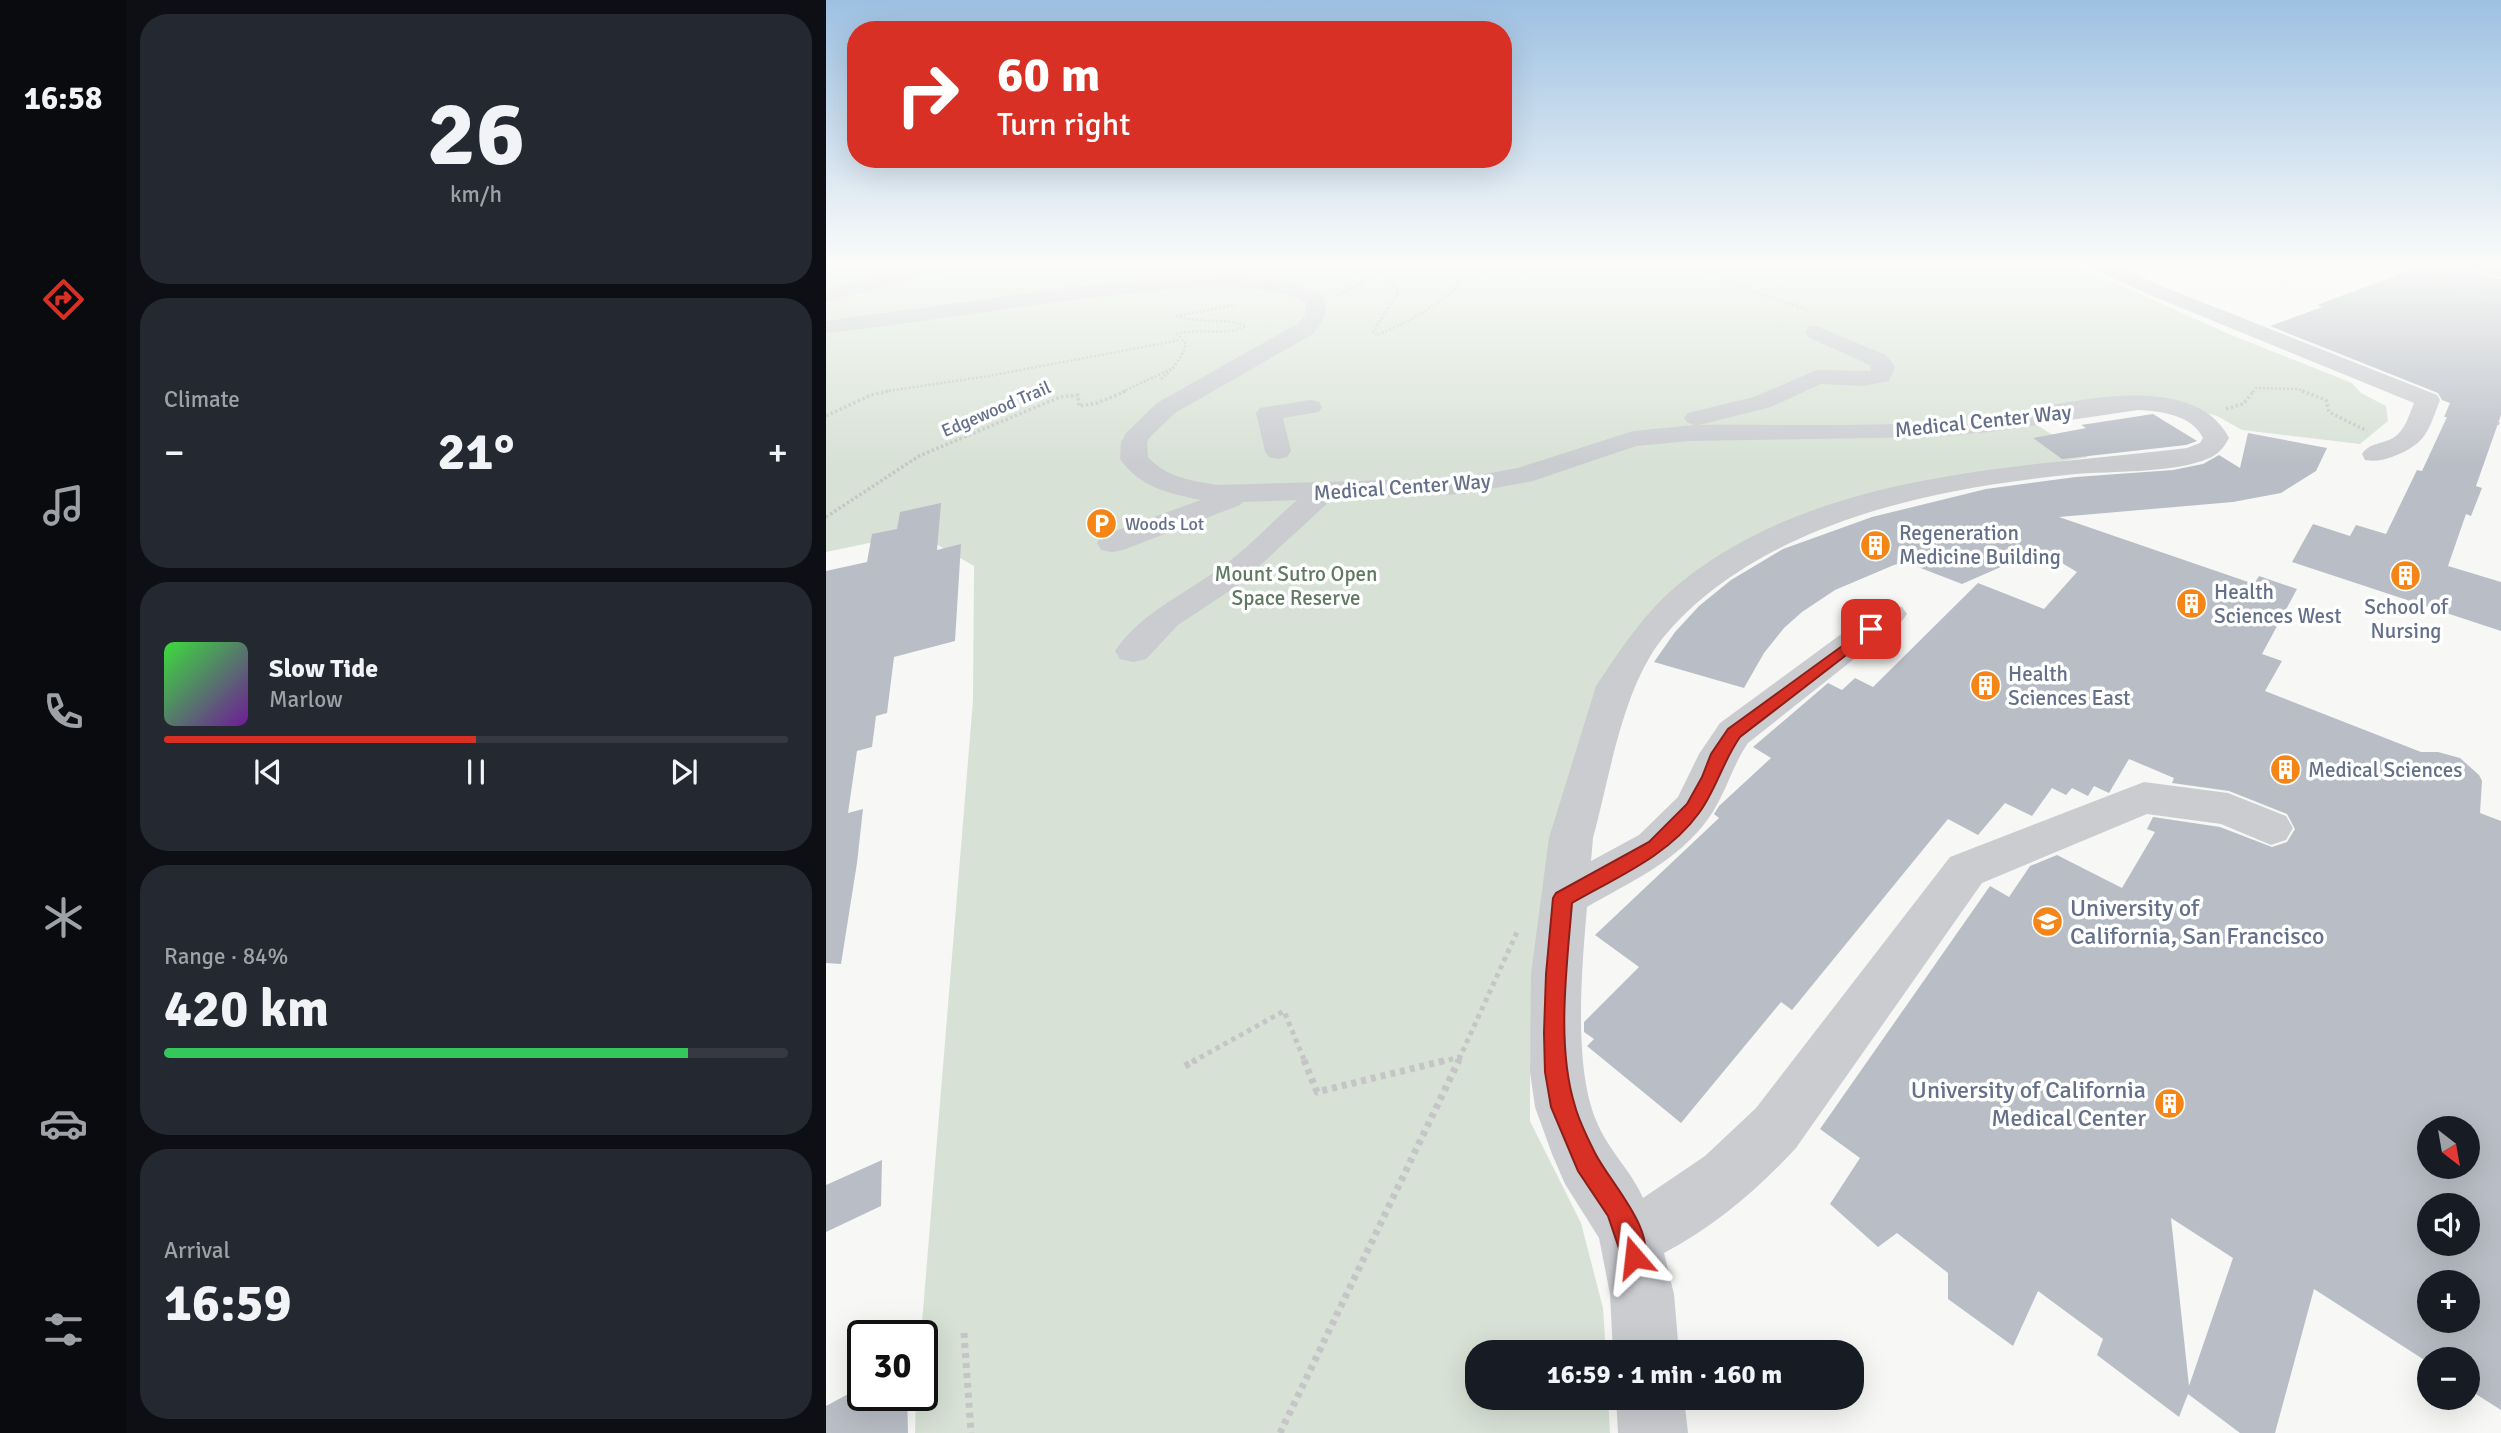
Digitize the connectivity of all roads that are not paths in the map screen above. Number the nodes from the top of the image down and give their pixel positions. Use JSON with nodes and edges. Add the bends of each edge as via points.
{"nodes":[{"id":1,"x":1302,"y":331,"type":"edge"},
{"id":2,"x":2257,"y":331,"type":"edge"},
{"id":3,"x":1816,"y":332,"type":"dead end"},
{"id":4,"x":1310,"y":407,"type":"dead end"},
{"id":5,"x":1671,"y":434,"type":"junction"},
{"id":6,"x":1278,"y":451,"type":"dead end"},
{"id":7,"x":2375,"y":454,"type":"dead end"},
{"id":8,"x":1323,"y":492,"type":"junction"},
{"id":9,"x":1238,"y":494,"type":"junction"},
{"id":10,"x":1112,"y":543,"type":"dead end"},
{"id":11,"x":1890,"y":614,"type":"dead end"},
{"id":12,"x":1133,"y":651,"type":"dead end"},
{"id":13,"x":2272,"y":828,"type":"dead end"},
{"id":14,"x":1561,"y":914,"type":"junction"},
{"id":15,"x":1630,"y":1238,"type":"junction"},
{"id":16,"x":1645,"y":1340,"type":"edge"},
{"id":17,"x":1651,"y":1410,"type":"edge"},
{"id":18,"x":1653,"y":1433,"type":"edge"}],
"edges":[{"from":1,"to":9,"type":"street","name":"Medical Center Way","via":[[1177,400],[1145,425],[1134,442],[1135,459],[1157,480],[1198,492]]},
{"from":2,"to":7,"type":"street","via":[[2428,400],[2417,427],[2404,443]]},
{"from":3,"to":5,"type":"street","via":[[1878,360],[1884,367],[1881,376],[1817,377],[1762,402],[1670,426]]},
{"from":4,"to":6,"type":"street","via":[[1269,413]]},
{"from":5,"to":8,"type":"street","name":"Medical Center Way","via":[[1615,444],[1485,484]]},
{"from":5,"to":14,"type":"street","name":"Medical Center Way","via":[[1933,429],[2138,403],[2193,415],[2208,425],[2216,438],[2203,452],[2012,474],[1878,502],[1774,538],[1710,574],[1658,622],[1625,664],[1615,685],[1576,816]]},
{"from":8,"to":9,"type":"street","name":"Medical Center Way"},
{"from":8,"to":12,"type":"street","via":[[1229,577],[1166,618]]},
{"from":9,"to":10,"type":"street"},
{"from":11,"to":14,"type":"street","via":[[1734,733],[1693,808],[1655,847]]},
{"from":13,"to":15,"type":"street","via":[[2228,808],[2144,798],[1966,870],[1776,1128],[1749,1157],[1675,1216]]},
{"from":14,"to":15,"type":"street","via":[[1555,1033],[1563,1107],[1587,1163],[1617,1208]]},
{"from":15,"to":16,"type":"street","via":[[1642,1294]]},
{"from":17,"to":18,"type":"street"}]}
